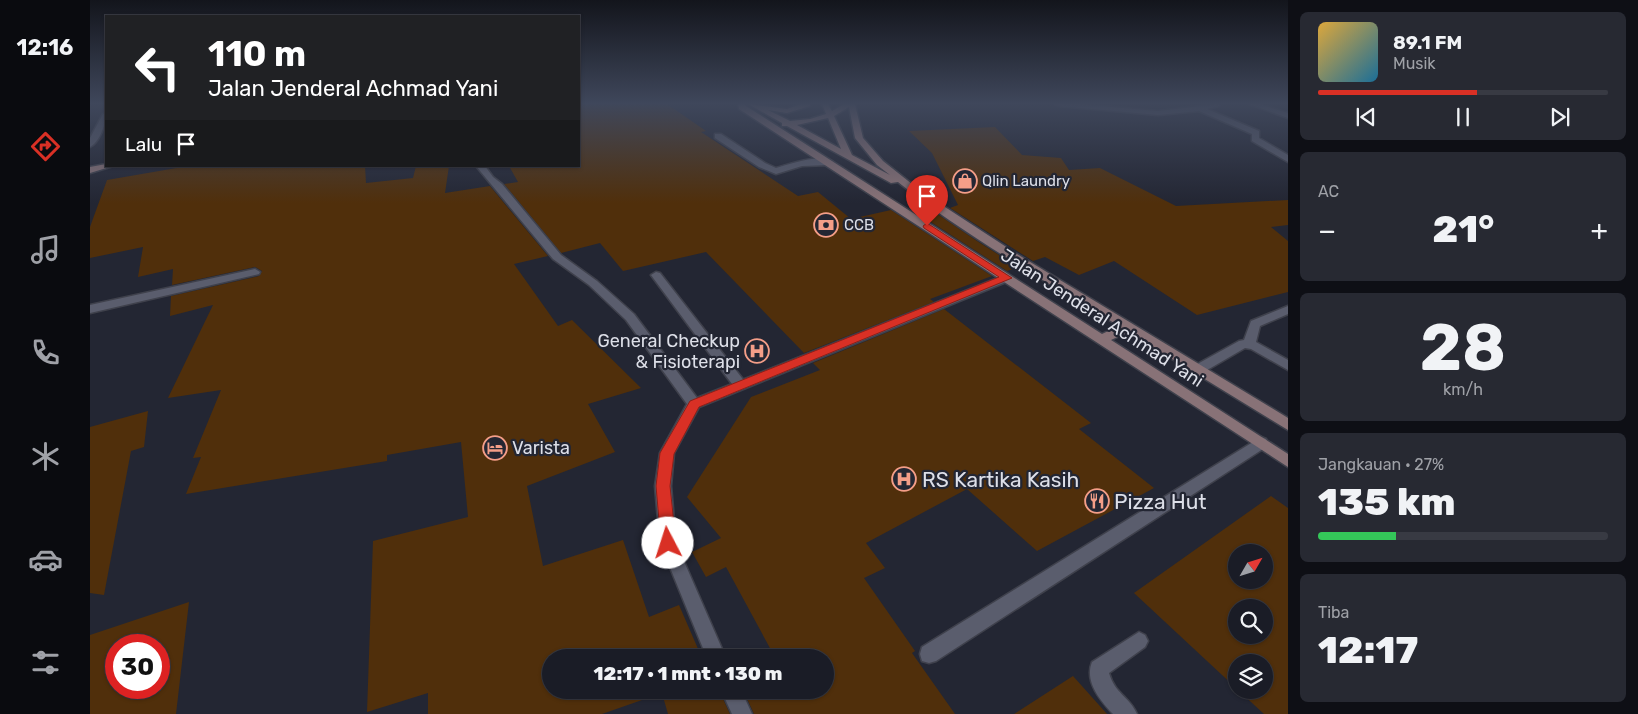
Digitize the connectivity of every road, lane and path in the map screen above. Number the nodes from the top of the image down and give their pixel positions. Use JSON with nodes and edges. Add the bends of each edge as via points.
{"nodes":[{"id":1,"x":720,"y":137,"type":"edge"},
{"id":2,"x":791,"y":137,"type":"edge"},
{"id":3,"x":813,"y":137,"type":"edge"},
{"id":4,"x":840,"y":137,"type":"edge"},
{"id":5,"x":859,"y":137,"type":"edge"},
{"id":6,"x":1255,"y":137,"type":"edge"},
{"id":7,"x":812,"y":150,"type":"junction"},
{"id":8,"x":850,"y":158,"type":"junction"},
{"id":9,"x":1288,"y":159,"type":"edge"},
{"id":10,"x":829,"y":162,"type":"junction"},
{"id":11,"x":801,"y":163,"type":"junction"},
{"id":12,"x":105,"y":167,"type":"edge"},
{"id":13,"x":481,"y":167,"type":"edge"},
{"id":14,"x":90,"y":170,"type":"edge"},
{"id":15,"x":918,"y":194,"type":"junction"},
{"id":16,"x":896,"y":205,"type":"junction"},
{"id":17,"x":255,"y":272,"type":"dead end"},
{"id":18,"x":656,"y":275,"type":"dead end"},
{"id":19,"x":1007,"y":278,"type":"junction"},
{"id":20,"x":90,"y":309,"type":"edge"},
{"id":21,"x":1288,"y":310,"type":"edge"},
{"id":22,"x":1128,"y":327,"type":"junction"},
{"id":23,"x":1102,"y":339,"type":"junction"},
{"id":24,"x":1249,"y":344,"type":"junction"},
{"id":25,"x":1288,"y":366,"type":"edge"},
{"id":26,"x":1197,"y":370,"type":"junction"},
{"id":27,"x":740,"y":386,"type":"junction"},
{"id":28,"x":694,"y":404,"type":"junction"},
{"id":29,"x":1286,"y":420,"type":"edge"},
{"id":30,"x":1261,"y":443,"type":"junction"},
{"id":31,"x":1288,"y":461,"type":"edge"},
{"id":32,"x":1139,"y":641,"type":"dead end"},
{"id":33,"x":714,"y":649,"type":"edge"},
{"id":34,"x":929,"y":654,"type":"dead end"},
{"id":35,"x":736,"y":699,"type":"edge"},
{"id":36,"x":742,"y":714,"type":"edge"},
{"id":37,"x":1127,"y":714,"type":"edge"}],
"edges":[{"from":1,"to":11,"type":"street","via":[[769,169],[776,171]]},
{"from":2,"to":7,"type":"main road"},
{"from":3,"to":8,"type":"main road"},
{"from":4,"to":8,"type":"main road"},
{"from":5,"to":15,"type":"main road","via":[[880,163]]},
{"from":6,"to":9,"type":"street"},
{"from":7,"to":10,"type":"main road"},
{"from":7,"to":11,"type":"street"},
{"from":8,"to":15,"type":"main road"},
{"from":8,"to":16,"type":"main road","via":[[881,194]]},
{"from":10,"to":11,"type":"street"},
{"from":10,"to":16,"type":"main road"},
{"from":12,"to":14,"type":"main road"},
{"from":13,"to":28,"type":"street","via":[[557,257],[593,283],[630,317]]},
{"from":15,"to":22,"type":"main road","name":"Jalan Jenderal Achmad Yani"},
{"from":16,"to":19,"type":"main road","name":"Jalan Jenderal Achmad Yani"},
{"from":17,"to":20,"type":"street"},
{"from":18,"to":27,"type":"street"},
{"from":19,"to":23,"type":"main road","name":"Jalan Jenderal Achmad Yani"},
{"from":19,"to":27,"type":"street"},
{"from":21,"to":24,"type":"street","via":[[1255,324]]},
{"from":22,"to":23,"type":"main road"},
{"from":22,"to":26,"type":"main road","name":"Jalan Jenderal Achmad Yani"},
{"from":23,"to":30,"type":"main road","name":"Jalan Jenderal Achmad Yani"},
{"from":24,"to":25,"type":"street"},
{"from":24,"to":26,"type":"street"},
{"from":26,"to":29,"type":"main road","name":"Jalan Jenderal Achmad Yani"},
{"from":27,"to":28,"type":"street"},
{"from":28,"to":33,"type":"street","via":[[667,453],[663,486],[668,543]]},
{"from":30,"to":31,"type":"main road","name":"Jalan Jenderal Achmad Yani"},
{"from":30,"to":34,"type":"street"},
{"from":32,"to":37,"type":"street","via":[[1099,669],[1104,690]]},
{"from":35,"to":36,"type":"street"}]}
